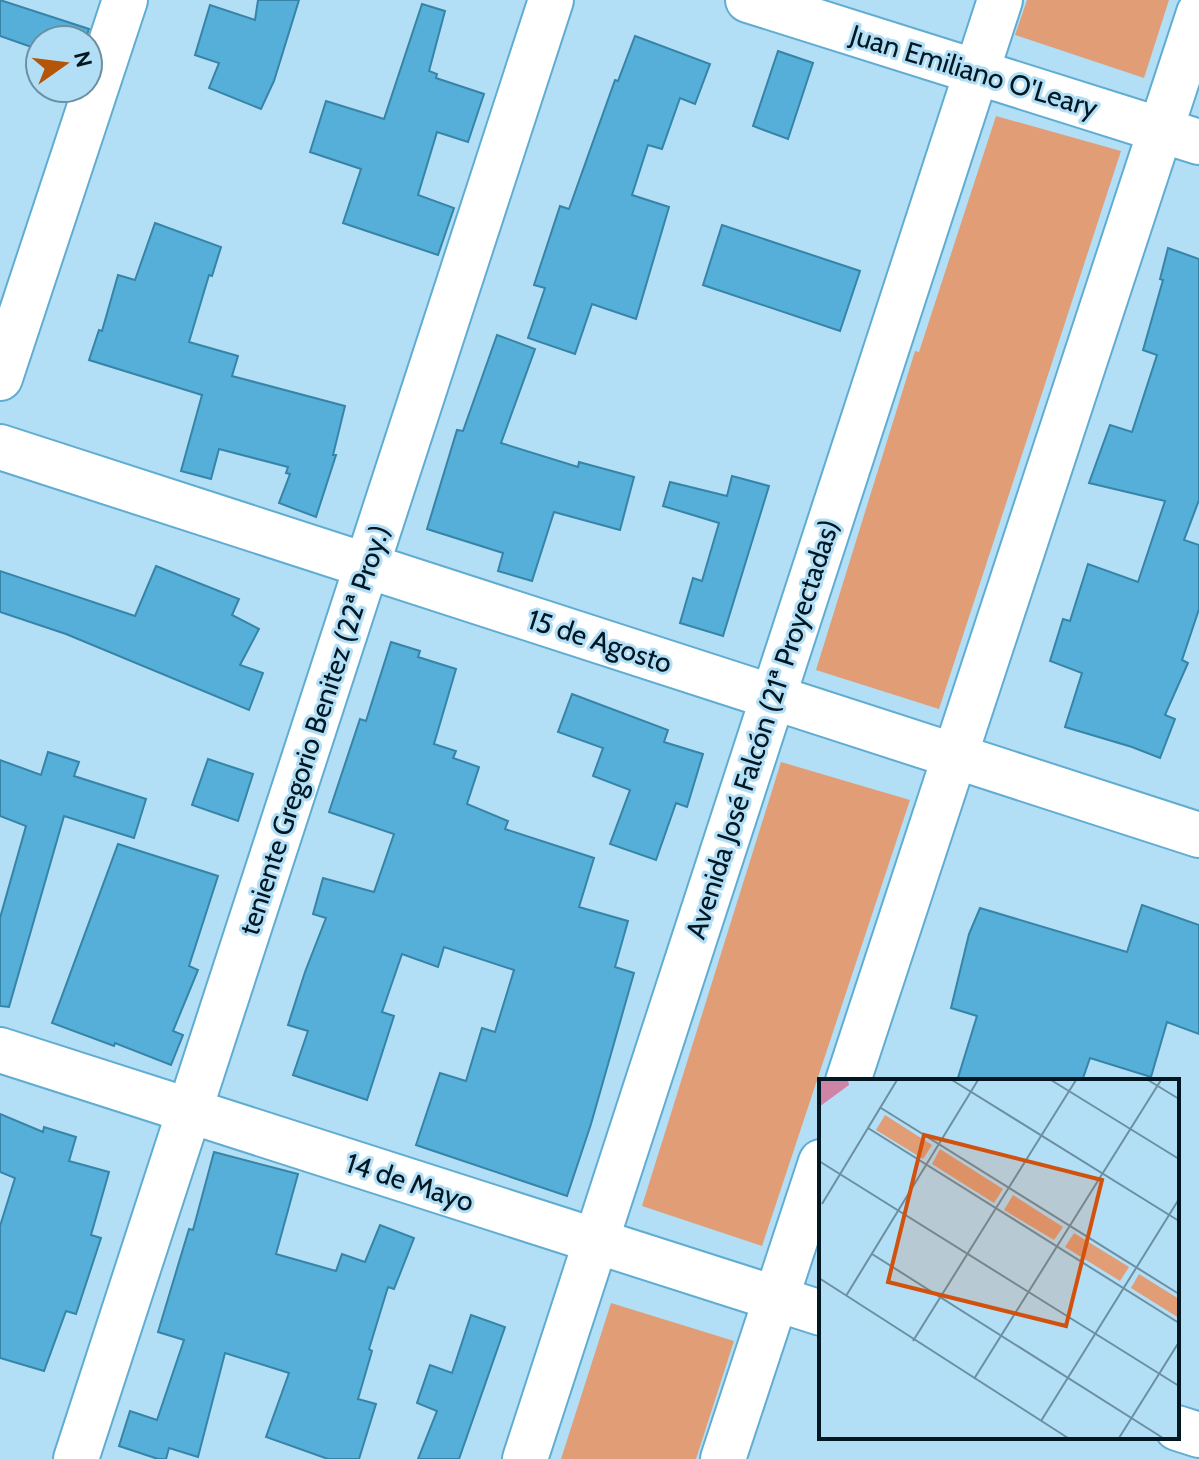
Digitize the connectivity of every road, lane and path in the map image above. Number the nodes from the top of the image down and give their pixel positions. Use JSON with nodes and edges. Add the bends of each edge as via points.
{"nodes":[{"id":1,"x":125,"y":0,"type":"edge"},
{"id":2,"x":551,"y":0,"type":"edge"},
{"id":3,"x":748,"y":0,"type":"edge"},
{"id":4,"x":1000,"y":0,"type":"edge"},
{"id":5,"x":1199,"y":13,"type":"edge"},
{"id":6,"x":977,"y":72,"type":"junction"},
{"id":7,"x":1180,"y":136,"type":"edge"},
{"id":8,"x":0,"y":378,"type":"edge"},
{"id":9,"x":0,"y":447,"type":"edge"},
{"id":10,"x":367,"y":566,"type":"junction"},
{"id":11,"x":773,"y":697,"type":"junction"},
{"id":12,"x":955,"y":756,"type":"junction"},
{"id":13,"x":1199,"y":835,"type":"edge"},
{"id":14,"x":0,"y":1050,"type":"edge"},
{"id":15,"x":849,"y":1079,"type":"edge"},
{"id":16,"x":189,"y":1111,"type":"junction"},
{"id":17,"x":819,"y":1168,"type":"edge"},
{"id":18,"x":596,"y":1241,"type":"junction"},
{"id":19,"x":776,"y":1299,"type":"junction"},
{"id":20,"x":819,"y":1312,"type":"edge"},
{"id":21,"x":1179,"y":1429,"type":"edge"},
{"id":22,"x":1199,"y":1435,"type":"edge"},
{"id":23,"x":76,"y":1459,"type":"edge"},
{"id":24,"x":525,"y":1459,"type":"edge"},
{"id":25,"x":723,"y":1459,"type":"edge"}],
"edges":[{"from":1,"to":8,"type":"street"},
{"from":2,"to":10,"type":"street","name":"teniente Gregorio Benitez (22ª Proy.)"},
{"from":3,"to":6,"type":"street","name":"Juan Emiliano O'Leary"},
{"from":4,"to":6,"type":"street","name":"Avenida José Falcón (21ª Proyectadas)"},
{"from":5,"to":7,"type":"street"},
{"from":6,"to":7,"type":"street","name":"Juan Emiliano O'Leary"},
{"from":6,"to":11,"type":"street","name":"Avenida José Falcón (21ª Proyectadas)"},
{"from":7,"to":12,"type":"street"},
{"from":9,"to":10,"type":"street","name":"15 de Agosto"},
{"from":10,"to":11,"type":"street","name":"15 de Agosto"},
{"from":10,"to":16,"type":"street","name":"teniente Gregorio Benitez (22ª Proy.)"},
{"from":11,"to":12,"type":"street","name":"15 de Agosto"},
{"from":11,"to":18,"type":"street","name":"Avenida José Falcón (21ª Proyectadas)"},
{"from":12,"to":13,"type":"street","name":"15 de Agosto"},
{"from":12,"to":15,"type":"street"},
{"from":14,"to":16,"type":"street","name":"14 de Mayo"},
{"from":16,"to":18,"type":"street","name":"14 de Mayo"},
{"from":16,"to":23,"type":"street","name":"teniente Gregorio Benitez (22ª Proy.)"},
{"from":17,"to":19,"type":"street"},
{"from":18,"to":19,"type":"street","name":"14 de Mayo"},
{"from":18,"to":24,"type":"street","name":"Avenida José Falcón (21ª Proyectadas)"},
{"from":19,"to":20,"type":"street","name":"14 de Mayo"},
{"from":19,"to":25,"type":"street"},
{"from":21,"to":22,"type":"street"}]}
